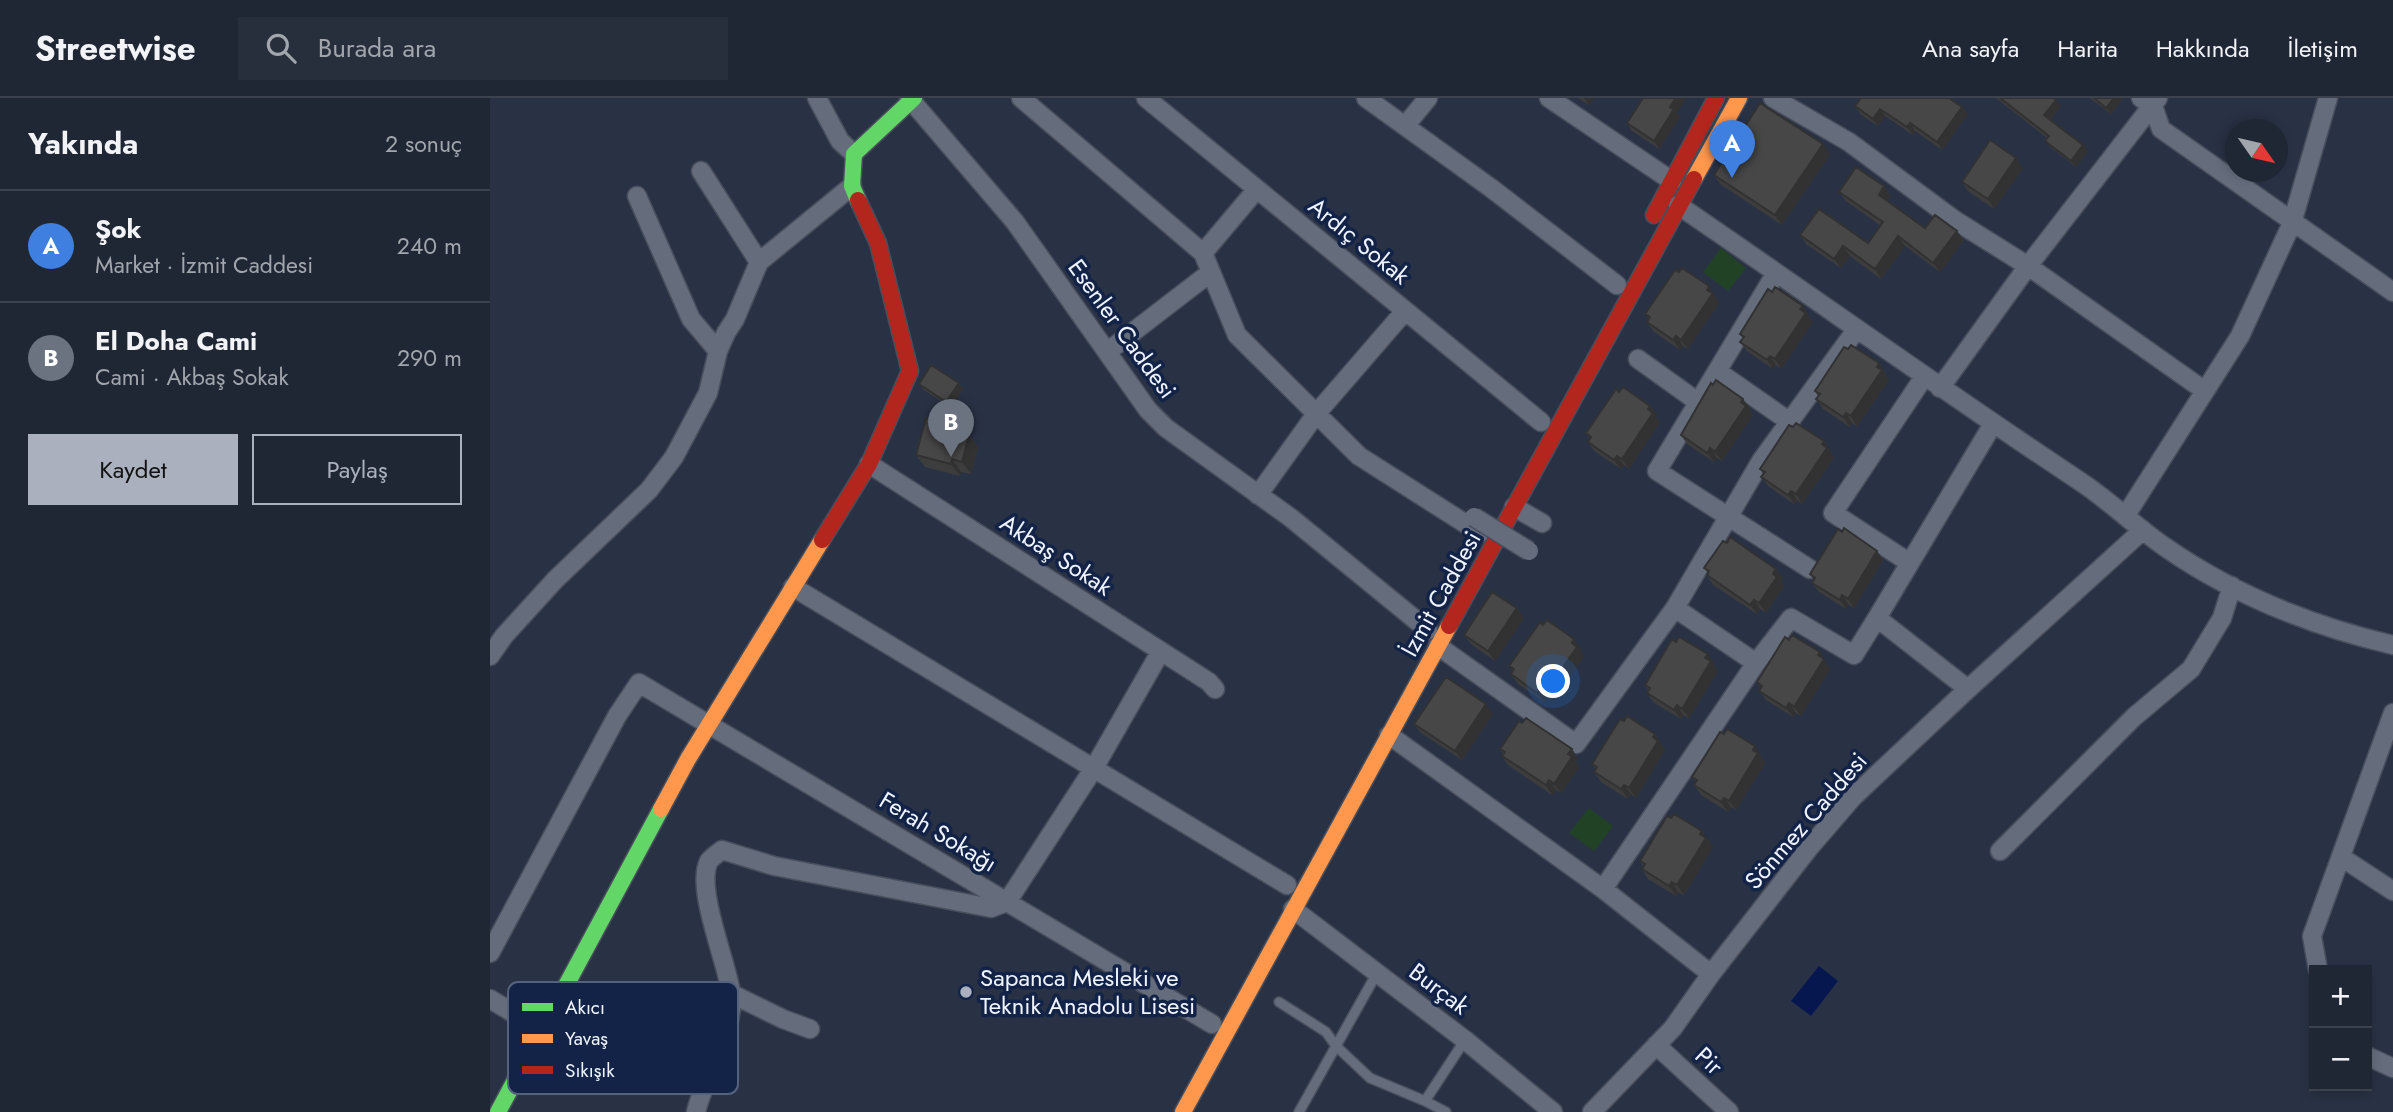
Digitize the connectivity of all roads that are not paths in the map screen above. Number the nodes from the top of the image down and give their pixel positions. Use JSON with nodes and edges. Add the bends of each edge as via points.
{"nodes":[{"id":1,"x":817,"y":98,"type":"edge"},
{"id":2,"x":1021,"y":98,"type":"edge"},
{"id":3,"x":1146,"y":98,"type":"edge"},
{"id":4,"x":1366,"y":98,"type":"edge"},
{"id":5,"x":1428,"y":98,"type":"edge"},
{"id":6,"x":1549,"y":98,"type":"edge"},
{"id":7,"x":1716,"y":98,"type":"edge"},
{"id":8,"x":1739,"y":98,"type":"edge"},
{"id":9,"x":1773,"y":98,"type":"edge"},
{"id":10,"x":2328,"y":98,"type":"edge"},
{"id":11,"x":911,"y":99,"type":"edge"},
{"id":12,"x":2151,"y":101,"type":"edge"},
{"id":13,"x":1405,"y":126,"type":"junction"},
{"id":14,"x":854,"y":154,"type":"junction"},
{"id":15,"x":701,"y":171,"type":"dead end"},
{"id":16,"x":1672,"y":181,"type":"junction"},
{"id":17,"x":852,"y":186,"type":"junction"},
{"id":18,"x":1257,"y":189,"type":"junction"},
{"id":19,"x":637,"y":196,"type":"dead end"},
{"id":20,"x":1678,"y":205,"type":"junction"},
{"id":21,"x":2292,"y":223,"type":"junction"},
{"id":22,"x":1647,"y":228,"type":"dead end"},
{"id":23,"x":1203,"y":253,"type":"junction"},
{"id":24,"x":759,"y":262,"type":"junction"},
{"id":25,"x":2028,"y":266,"type":"junction"},
{"id":26,"x":1210,"y":272,"type":"junction"},
{"id":27,"x":1776,"y":273,"type":"junction"},
{"id":28,"x":1617,"y":285,"type":"dead end"},
{"id":29,"x":2393,"y":292,"type":"edge"},
{"id":30,"x":1405,"y":311,"type":"junction"},
{"id":31,"x":1856,"y":330,"type":"junction"},
{"id":32,"x":718,"y":351,"type":"junction"},
{"id":33,"x":1107,"y":352,"type":"junction"},
{"id":34,"x":1638,"y":359,"type":"dead end"},
{"id":35,"x":1717,"y":371,"type":"junction"},
{"id":36,"x":1924,"y":377,"type":"junction"},
{"id":37,"x":1940,"y":388,"type":"junction"},
{"id":38,"x":2205,"y":391,"type":"junction"},
{"id":39,"x":1698,"y":402,"type":"junction"},
{"id":40,"x":1316,"y":414,"type":"junction"},
{"id":41,"x":1541,"y":422,"type":"dead end"},
{"id":42,"x":1790,"y":422,"type":"junction"},
{"id":43,"x":1993,"y":424,"type":"junction"},
{"id":44,"x":869,"y":464,"type":"junction"},
{"id":45,"x":1258,"y":495,"type":"junction"},
{"id":46,"x":1514,"y":507,"type":"junction"},
{"id":47,"x":1493,"y":511,"type":"dead end"},
{"id":48,"x":2126,"y":515,"type":"junction"},
{"id":49,"x":1728,"y":518,"type":"junction"},
{"id":50,"x":1542,"y":523,"type":"dead end"},
{"id":51,"x":2143,"y":530,"type":"junction"},
{"id":52,"x":1476,"y":532,"type":"junction"},
{"id":53,"x":1529,"y":551,"type":"dead end"},
{"id":54,"x":1910,"y":563,"type":"junction"},
{"id":55,"x":1810,"y":569,"type":"edge"},
{"id":56,"x":2232,"y":586,"type":"junction"},
{"id":57,"x":793,"y":587,"type":"junction"},
{"id":58,"x":1675,"y":608,"type":"junction"},
{"id":59,"x":1877,"y":618,"type":"junction"},
{"id":60,"x":1430,"y":634,"type":"junction"},
{"id":61,"x":2393,"y":645,"type":"edge"},
{"id":62,"x":1161,"y":651,"type":"junction"},
{"id":63,"x":490,"y":656,"type":"edge"},
{"id":64,"x":1756,"y":663,"type":"junction"},
{"id":65,"x":1215,"y":689,"type":"dead end"},
{"id":66,"x":1968,"y":689,"type":"junction"},
{"id":67,"x":2393,"y":713,"type":"edge"},
{"id":68,"x":710,"y":724,"type":"junction"},
{"id":69,"x":1389,"y":735,"type":"junction"},
{"id":70,"x":1094,"y":768,"type":"junction"},
{"id":71,"x":2000,"y":851,"type":"dead end"},
{"id":72,"x":2341,"y":857,"type":"junction"},
{"id":73,"x":1297,"y":867,"type":"dead end"},
{"id":74,"x":1603,"y":889,"type":"junction"},
{"id":75,"x":2393,"y":891,"type":"edge"},
{"id":76,"x":1287,"y":897,"type":"junction"},
{"id":77,"x":1007,"y":902,"type":"junction"},
{"id":78,"x":490,"y":953,"type":"edge"},
{"id":79,"x":2317,"y":965,"type":"edge"},
{"id":80,"x":1377,"y":973,"type":"junction"},
{"id":81,"x":1711,"y":974,"type":"junction"},
{"id":82,"x":568,"y":982,"type":"edge"},
{"id":83,"x":729,"y":982,"type":"edge"},
{"id":84,"x":738,"y":997,"type":"edge"},
{"id":85,"x":490,"y":999,"type":"edge"},
{"id":86,"x":1279,"y":1002,"type":"dead end"},
{"id":87,"x":508,"y":1010,"type":"edge"},
{"id":88,"x":1212,"y":1024,"type":"dead end"},
{"id":89,"x":810,"y":1029,"type":"dead end"},
{"id":90,"x":1465,"y":1040,"type":"junction"},
{"id":91,"x":1656,"y":1045,"type":"junction"},
{"id":92,"x":1336,"y":1046,"type":"junction"},
{"id":93,"x":2372,"y":1058,"type":"edge"},
{"id":94,"x":2393,"y":1068,"type":"edge"},
{"id":95,"x":508,"y":1094,"type":"edge"},
{"id":96,"x":702,"y":1094,"type":"edge"},
{"id":97,"x":1426,"y":1101,"type":"junction"},
{"id":98,"x":499,"y":1112,"type":"edge"},
{"id":99,"x":696,"y":1112,"type":"edge"},
{"id":100,"x":1183,"y":1112,"type":"edge"},
{"id":101,"x":1299,"y":1112,"type":"edge"},
{"id":102,"x":1446,"y":1112,"type":"edge"},
{"id":103,"x":1553,"y":1112,"type":"edge"},
{"id":104,"x":1592,"y":1112,"type":"edge"},
{"id":105,"x":1729,"y":1112,"type":"edge"}],
"edges":[{"from":1,"to":14,"type":"street","via":[[840,141]]},
{"from":2,"to":23,"type":"street"},
{"from":3,"to":18,"type":"street","name":"Ardıç Sokak"},
{"from":4,"to":13,"type":"street"},
{"from":5,"to":13,"type":"street"},
{"from":6,"to":16,"type":"street"},
{"from":7,"to":16,"type":"main road"},
{"from":8,"to":20,"type":"main road","name":"İzmit Caddesi"},
{"from":9,"to":25,"type":"street","via":[[1849,142],[1956,221]]},
{"from":10,"to":21,"type":"street"},
{"from":11,"to":14,"type":"main road"},
{"from":11,"to":33,"type":"street","name":"Esenler Caddesi","via":[[1015,222]]},
{"from":12,"to":21,"type":"street","via":[[2161,129]]},
{"from":12,"to":25,"type":"street"},
{"from":13,"to":28,"type":"street"},
{"from":14,"to":17,"type":"main road"},
{"from":15,"to":24,"type":"street"},
{"from":16,"to":22,"type":"main road"},
{"from":17,"to":24,"type":"street"},
{"from":17,"to":44,"type":"main road","via":[[878,243],[910,371]]},
{"from":18,"to":23,"type":"street"},
{"from":18,"to":30,"type":"street","name":"Ardıç Sokak"},
{"from":19,"to":32,"type":"street","via":[[691,319]]},
{"from":20,"to":27,"type":"street"},
{"from":20,"to":46,"type":"main road","name":"İzmit Caddesi"},
{"from":21,"to":29,"type":"street"},
{"from":21,"to":38,"type":"street","via":[[2240,336]]},
{"from":23,"to":26,"type":"street"},
{"from":24,"to":32,"type":"street"},
{"from":25,"to":37,"type":"street"},
{"from":25,"to":38,"type":"street"},
{"from":26,"to":33,"type":"street"},
{"from":26,"to":40,"type":"street","via":[[1237,335]]},
{"from":27,"to":31,"type":"street"},
{"from":27,"to":35,"type":"street"},
{"from":30,"to":40,"type":"street"},
{"from":30,"to":41,"type":"street","name":"Ardıç Sokak"},
{"from":31,"to":36,"type":"street"},
{"from":31,"to":42,"type":"street"},
{"from":32,"to":63,"type":"street","via":[[708,393],[649,491],[555,579]]},
{"from":33,"to":45,"type":"street","name":"Esenler Caddesi","via":[[1166,428]]},
{"from":34,"to":39,"type":"street"},
{"from":35,"to":39,"type":"street"},
{"from":35,"to":42,"type":"street"},
{"from":36,"to":37,"type":"street"},
{"from":36,"to":54,"type":"street","via":[[1833,513]]},
{"from":37,"to":43,"type":"street"},
{"from":38,"to":48,"type":"street"},
{"from":39,"to":49,"type":"street","via":[[1657,471]]},
{"from":40,"to":45,"type":"street"},
{"from":40,"to":52,"type":"street","via":[[1359,456],[1432,495]]},
{"from":42,"to":49,"type":"street"},
{"from":43,"to":48,"type":"street"},
{"from":43,"to":54,"type":"street"},
{"from":44,"to":57,"type":"main road"},
{"from":44,"to":62,"type":"street","name":"Akbaş Sokak"},
{"from":45,"to":60,"type":"street","name":"Esenler Caddesi"},
{"from":46,"to":50,"type":"street"},
{"from":46,"to":60,"type":"main road","name":"İzmit Caddesi"},
{"from":47,"to":52,"type":"main road","name":"İzmit Caddesi"},
{"from":48,"to":51,"type":"street"},
{"from":49,"to":55,"type":"street"},
{"from":49,"to":58,"type":"street"},
{"from":51,"to":56,"type":"street"},
{"from":51,"to":66,"type":"street","name":"Sönmez Caddesi"},
{"from":52,"to":53,"type":"street","bridge":true},
{"from":54,"to":59,"type":"street"},
{"from":56,"to":61,"type":"street","via":[[2283,611]]},
{"from":56,"to":71,"type":"street","via":[[2222,618],[2191,669],[2134,717]]},
{"from":57,"to":68,"type":"main road"},
{"from":57,"to":70,"type":"street","name":"Burçak"},
{"from":58,"to":60,"type":"street","name":"Esenler Caddesi","via":[[1576,744]]},
{"from":58,"to":64,"type":"street"},
{"from":59,"to":64,"type":"street","via":[[1854,655],[1790,618]]},
{"from":59,"to":66,"type":"street"},
{"from":60,"to":69,"type":"main road","name":"İzmit Caddesi"},
{"from":62,"to":65,"type":"street","name":"Akbaş Sokak"},
{"from":62,"to":70,"type":"street"},
{"from":64,"to":74,"type":"street"},
{"from":66,"to":81,"type":"street","name":"Sönmez Caddesi","via":[[1853,797]]},
{"from":67,"to":72,"type":"street"},
{"from":68,"to":77,"type":"street","name":"Ferah Sokağı"},
{"from":68,"to":78,"type":"street","name":"Ferah Sokağı","via":[[639,683]]},
{"from":68,"to":82,"type":"main road"},
{"from":69,"to":74,"type":"street"},
{"from":69,"to":76,"type":"main road","name":"İzmit Caddesi"},
{"from":70,"to":76,"type":"street","name":"Burçak"},
{"from":70,"to":77,"type":"street"},
{"from":72,"to":75,"type":"street"},
{"from":72,"to":79,"type":"street","via":[[2312,936]]},
{"from":73,"to":76,"type":"main road","name":"İzmit Caddesi"},
{"from":74,"to":81,"type":"street"},
{"from":76,"to":80,"type":"street","name":"Burçak"},
{"from":76,"to":100,"type":"main road","name":"İzmit Caddesi"},
{"from":77,"to":83,"type":"street","via":[[991,908],[774,866],[722,850],[710,859],[705,877]]},
{"from":77,"to":88,"type":"street","name":"Ferah Sokağı"},
{"from":80,"to":90,"type":"street","name":"Burçak"},
{"from":80,"to":92,"type":"lane"},
{"from":81,"to":91,"type":"street","name":"Sönmez Caddesi"},
{"from":84,"to":89,"type":"street"},
{"from":85,"to":87,"type":"street"},
{"from":86,"to":92,"type":"lane","via":[[1326,1032]]},
{"from":90,"to":97,"type":"lane"},
{"from":90,"to":103,"type":"street","name":"Burçak"},
{"from":91,"to":104,"type":"street","name":"Sönmez Caddesi"},
{"from":91,"to":105,"type":"street","name":"Pir"},
{"from":92,"to":97,"type":"lane","via":[[1370,1078]]},
{"from":92,"to":101,"type":"lane"},
{"from":93,"to":94,"type":"street"},
{"from":95,"to":98,"type":"main road"},
{"from":96,"to":99,"type":"street"},
{"from":97,"to":102,"type":"lane"}]}
